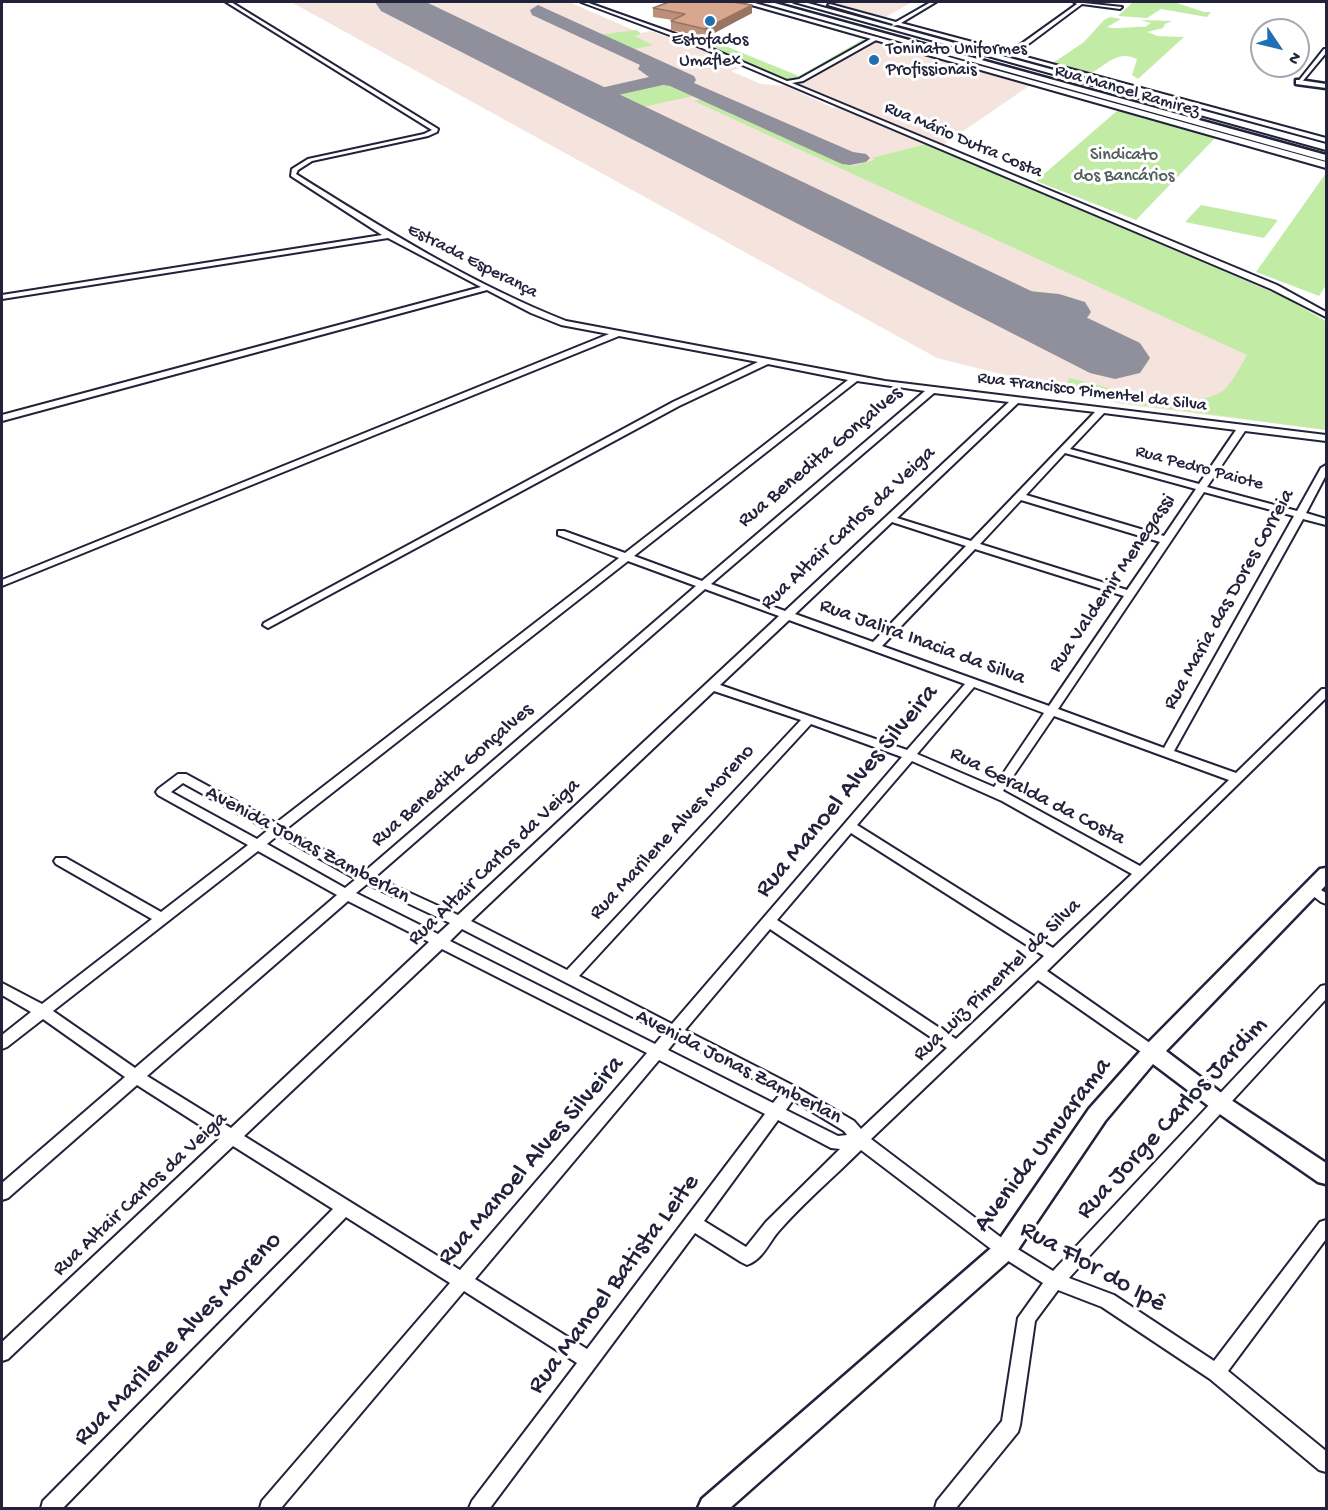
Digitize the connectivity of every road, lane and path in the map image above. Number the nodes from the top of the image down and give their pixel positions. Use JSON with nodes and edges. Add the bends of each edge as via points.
{"nodes":[{"id":1,"x":228,"y":2,"type":"edge"},
{"id":2,"x":583,"y":2,"type":"edge"},
{"id":3,"x":745,"y":2,"type":"edge"},
{"id":4,"x":763,"y":2,"type":"edge"},
{"id":5,"x":775,"y":2,"type":"edge"},
{"id":6,"x":787,"y":2,"type":"edge"},
{"id":7,"x":798,"y":2,"type":"edge"},
{"id":8,"x":934,"y":2,"type":"edge"},
{"id":9,"x":1072,"y":2,"type":"edge"},
{"id":10,"x":1081,"y":2,"type":"edge"},
{"id":11,"x":830,"y":5,"type":"dead end"},
{"id":12,"x":1120,"y":8,"type":"dead end"},
{"id":13,"x":825,"y":15,"type":"junction"},
{"id":14,"x":889,"y":23,"type":"junction"},
{"id":15,"x":876,"y":38,"type":"junction"},
{"id":16,"x":1326,"y":50,"type":"edge"},
{"id":17,"x":1010,"y":55,"type":"junction"},
{"id":18,"x":1301,"y":80,"type":"joint"},
{"id":19,"x":786,"y":83,"type":"junction"},
{"id":20,"x":1326,"y":84,"type":"edge"},
{"id":21,"x":1078,"y":89,"type":"junction"},
{"id":22,"x":1163,"y":119,"type":"junction"},
{"id":23,"x":1326,"y":140,"type":"edge"},
{"id":24,"x":1326,"y":147,"type":"edge"},
{"id":25,"x":1326,"y":156,"type":"edge"},
{"id":26,"x":1326,"y":165,"type":"edge"},
{"id":27,"x":389,"y":236,"type":"junction"},
{"id":28,"x":488,"y":287,"type":"junction"},
{"id":29,"x":2,"y":297,"type":"edge"},
{"id":30,"x":1324,"y":312,"type":"edge"},
{"id":31,"x":617,"y":333,"type":"junction"},
{"id":32,"x":766,"y":362,"type":"junction"},
{"id":33,"x":854,"y":379,"type":"junction"},
{"id":34,"x":932,"y":390,"type":"junction"},
{"id":35,"x":1016,"y":400,"type":"junction"},
{"id":36,"x":1101,"y":411,"type":"junction"},
{"id":37,"x":2,"y":418,"type":"edge"},
{"id":38,"x":1242,"y":428,"type":"junction"},
{"id":39,"x":1326,"y":438,"type":"edge"},
{"id":40,"x":1063,"y":450,"type":"junction"},
{"id":41,"x":1326,"y":470,"type":"edge"},
{"id":42,"x":1201,"y":487,"type":"junction"},
{"id":43,"x":1018,"y":496,"type":"junction"},
{"id":44,"x":1299,"y":513,"type":"junction"},
{"id":45,"x":888,"y":519,"type":"junction"},
{"id":46,"x":1326,"y":522,"type":"edge"},
{"id":47,"x":561,"y":534,"type":"dead end"},
{"id":48,"x":1166,"y":540,"type":"junction"},
{"id":49,"x":972,"y":545,"type":"junction"},
{"id":50,"x":626,"y":558,"type":"junction"},
{"id":51,"x":2,"y":583,"type":"edge"},
{"id":52,"x":703,"y":585,"type":"junction"},
{"id":53,"x":1129,"y":594,"type":"junction"},
{"id":54,"x":786,"y":614,"type":"junction"},
{"id":55,"x":268,"y":625,"type":"dead end"},
{"id":56,"x":876,"y":646,"type":"junction"},
{"id":57,"x":972,"y":682,"type":"junction"},
{"id":58,"x":710,"y":686,"type":"junction"},
{"id":59,"x":1326,"y":693,"type":"edge"},
{"id":60,"x":1053,"y":710,"type":"junction"},
{"id":61,"x":809,"y":719,"type":"junction"},
{"id":62,"x":1168,"y":752,"type":"junction"},
{"id":63,"x":911,"y":756,"type":"junction"},
{"id":64,"x":1236,"y":778,"type":"junction"},
{"id":65,"x":996,"y":793,"type":"junction"},
{"id":66,"x":850,"y":827,"type":"junction"},
{"id":67,"x":278,"y":830,"type":"junction"},
{"id":68,"x":259,"y":846,"type":"junction"},
{"id":69,"x":61,"y":861,"type":"dead end"},
{"id":70,"x":1141,"y":873,"type":"junction"},
{"id":71,"x":365,"y":878,"type":"junction"},
{"id":72,"x":1321,"y":887,"type":"edge"},
{"id":73,"x":348,"y":895,"type":"junction"},
{"id":74,"x":161,"y":918,"type":"junction"},
{"id":75,"x":769,"y":921,"type":"junction"},
{"id":76,"x":459,"y":922,"type":"junction"},
{"id":77,"x":441,"y":942,"type":"junction"},
{"id":78,"x":1055,"y":956,"type":"junction"},
{"id":79,"x":1037,"y":972,"type":"junction"},
{"id":80,"x":569,"y":978,"type":"junction"},
{"id":81,"x":2,"y":988,"type":"edge"},
{"id":82,"x":1326,"y":990,"type":"edge"},
{"id":83,"x":42,"y":1012,"type":"junction"},
{"id":84,"x":675,"y":1032,"type":"junction"},
{"id":85,"x":2,"y":1043,"type":"edge"},
{"id":86,"x":958,"y":1048,"type":"junction"},
{"id":87,"x":658,"y":1052,"type":"junction"},
{"id":88,"x":1152,"y":1053,"type":"junction"},
{"id":89,"x":136,"y":1077,"type":"junction"},
{"id":90,"x":791,"y":1091,"type":"junction"},
{"id":91,"x":1221,"y":1104,"type":"junction"},
{"id":92,"x":775,"y":1113,"type":"junction"},
{"id":93,"x":231,"y":1137,"type":"junction"},
{"id":94,"x":860,"y":1140,"type":"junction"},
{"id":95,"x":1326,"y":1174,"type":"edge"},
{"id":96,"x":2,"y":1193,"type":"edge"},
{"id":97,"x":345,"y":1207,"type":"junction"},
{"id":98,"x":693,"y":1223,"type":"junction"},
{"id":99,"x":1326,"y":1227,"type":"edge"},
{"id":100,"x":1005,"y":1250,"type":"junction"},
{"id":101,"x":462,"y":1281,"type":"junction"},
{"id":102,"x":1055,"y":1281,"type":"junction"},
{"id":103,"x":2,"y":1353,"type":"edge"},
{"id":104,"x":589,"y":1360,"type":"junction"},
{"id":105,"x":1216,"y":1373,"type":"junction"},
{"id":106,"x":1326,"y":1463,"type":"edge"},
{"id":107,"x":50,"y":1509,"type":"edge"},
{"id":108,"x":268,"y":1509,"type":"edge"},
{"id":109,"x":479,"y":1509,"type":"edge"},
{"id":110,"x":711,"y":1509,"type":"edge"},
{"id":111,"x":944,"y":1509,"type":"edge"}],
"edges":[{"from":1,"to":27,"type":"street","via":[[435,129],[426,135],[310,160],[295,169],[293,176]]},
{"from":2,"to":19,"type":"street","name":"Rua Mário Dutra Costa","via":[[685,39]]},
{"from":3,"to":15,"type":"main road","name":"Rua Manoel Ramirez"},
{"from":4,"to":21,"type":"highway"},
{"from":5,"to":13,"type":"highway"},
{"from":6,"to":13,"type":"highway"},
{"from":7,"to":14,"type":"main road"},
{"from":8,"to":14,"type":"street"},
{"from":9,"to":10,"type":"street"},
{"from":10,"to":12,"type":"street"},
{"from":10,"to":17,"type":"street"},
{"from":11,"to":14,"type":"street"},
{"from":13,"to":25,"type":"highway"},
{"from":14,"to":17,"type":"street"},
{"from":14,"to":24,"type":"main road"},
{"from":15,"to":19,"type":"street","via":[[801,80]]},
{"from":15,"to":22,"type":"main road","name":"Rua Manoel Ramirez"},
{"from":16,"to":18,"type":"street"},
{"from":17,"to":23,"type":"street"},
{"from":18,"to":20,"type":"street"},
{"from":19,"to":30,"type":"street","name":"Rua Mário Dutra Costa"},
{"from":21,"to":22,"type":"highway"},
{"from":21,"to":25,"type":"highway"},
{"from":22,"to":26,"type":"main road","name":"Rua Manoel Ramirez"},
{"from":27,"to":28,"type":"street","name":"Estrada Esperança"},
{"from":27,"to":29,"type":"street","name":"Estrada Esperança"},
{"from":28,"to":31,"type":"street","name":"Estrada Esperança","via":[[564,323]]},
{"from":28,"to":37,"type":"street"},
{"from":31,"to":32,"type":"street","name":"Estrada Esperança"},
{"from":31,"to":51,"type":"street"},
{"from":32,"to":33,"type":"street","name":"Estrada Esperança"},
{"from":32,"to":55,"type":"street","via":[[676,404]]},
{"from":33,"to":34,"type":"street","name":"Rua Francisco Pimentel da Silva"},
{"from":33,"to":50,"type":"street"},
{"from":34,"to":35,"type":"street","name":"Rua Francisco Pimentel da Silva"},
{"from":34,"to":52,"type":"street","name":"Rua Benedita Gonçalves"},
{"from":35,"to":36,"type":"street","name":"Rua Francisco Pimentel da Silva"},
{"from":35,"to":45,"type":"street","name":"Rua Altair Carlos da Veiga"},
{"from":36,"to":38,"type":"street","name":"Rua Francisco Pimentel da Silva"},
{"from":36,"to":40,"type":"street"},
{"from":38,"to":39,"type":"street","name":"Rua Francisco Pimentel da Silva"},
{"from":38,"to":42,"type":"street","name":"Rua Valdemir Menegassi"},
{"from":40,"to":42,"type":"street","name":"Rua Pedro Paiote"},
{"from":40,"to":43,"type":"street"},
{"from":41,"to":44,"type":"street","name":"Rua Maria das Dores Correia"},
{"from":42,"to":44,"type":"street","name":"Rua Pedro Paiote"},
{"from":42,"to":48,"type":"street","name":"Rua Valdemir Menegassi"},
{"from":43,"to":48,"type":"street"},
{"from":43,"to":49,"type":"street"},
{"from":44,"to":46,"type":"street","name":"Rua Pedro Paiote"},
{"from":44,"to":62,"type":"street","name":"Rua Maria das Dores Correia"},
{"from":45,"to":49,"type":"street"},
{"from":45,"to":54,"type":"street","name":"Rua Altair Carlos da Veiga"},
{"from":47,"to":50,"type":"street","name":"Rua Jalira Inacia da Silva"},
{"from":48,"to":53,"type":"street","name":"Rua Valdemir Menegassi"},
{"from":49,"to":53,"type":"street"},
{"from":49,"to":56,"type":"street"},
{"from":50,"to":52,"type":"street","name":"Rua Jalira Inacia da Silva"},
{"from":50,"to":67,"type":"street"},
{"from":52,"to":54,"type":"street","name":"Rua Jalira Inacia da Silva"},
{"from":52,"to":71,"type":"street","name":"Rua Benedita Gonçalves"},
{"from":53,"to":60,"type":"street","name":"Rua Valdemir Menegassi"},
{"from":54,"to":56,"type":"street","name":"Rua Jalira Inacia da Silva"},
{"from":54,"to":58,"type":"street","name":"Rua Altair Carlos da Veiga"},
{"from":56,"to":57,"type":"street","name":"Rua Jalira Inacia da Silva"},
{"from":57,"to":60,"type":"street","name":"Rua Jalira Inacia da Silva"},
{"from":57,"to":63,"type":"street","name":"Rua Manoel Alves Silveira"},
{"from":58,"to":61,"type":"street","name":"Rua Geralda da Costa"},
{"from":58,"to":76,"type":"street","name":"Rua Altair Carlos da Veiga"},
{"from":59,"to":64,"type":"street","name":"Rua Luiz Pimentel da Silva"},
{"from":60,"to":62,"type":"street","name":"Rua Jalira Inacia da Silva"},
{"from":60,"to":65,"type":"street","name":"Rua Valdemir Menegassi"},
{"from":61,"to":63,"type":"street","name":"Rua Geralda da Costa"},
{"from":61,"to":80,"type":"street","name":"Rua Marilene Alves Moreno"},
{"from":62,"to":64,"type":"street","name":"Rua Jalira Inacia da Silva"},
{"from":63,"to":65,"type":"street","name":"Rua Geralda da Costa"},
{"from":63,"to":66,"type":"street","name":"Rua Manoel Alves Silveira"},
{"from":64,"to":70,"type":"street","name":"Rua Luiz Pimentel da Silva"},
{"from":65,"to":70,"type":"street","name":"Rua Geralda da Costa"},
{"from":66,"to":75,"type":"street","name":"Rua Manoel Alves Silveira"},
{"from":66,"to":78,"type":"street"},
{"from":67,"to":68,"type":"street"},
{"from":67,"to":68,"type":"street","name":"Avenida Jonas Zamberlan","via":[[182,777],[162,792]]},
{"from":67,"to":71,"type":"street","name":"Avenida Jonas Zamberlan"},
{"from":68,"to":73,"type":"street","name":"Avenida Jonas Zamberlan"},
{"from":68,"to":74,"type":"street"},
{"from":69,"to":74,"type":"street"},
{"from":70,"to":78,"type":"street","name":"Rua Luiz Pimentel da Silva"},
{"from":71,"to":73,"type":"street","name":"Rua Benedita Gonçalves"},
{"from":71,"to":76,"type":"street","name":"Avenida Jonas Zamberlan"},
{"from":72,"to":88,"type":"street","name":"Avenida Umuarama"},
{"from":73,"to":77,"type":"street","name":"Avenida Jonas Zamberlan"},
{"from":73,"to":89,"type":"street","name":"Rua Benedita Gonçalves"},
{"from":74,"to":83,"type":"street"},
{"from":75,"to":84,"type":"street","name":"Rua Manoel Alves Silveira"},
{"from":75,"to":86,"type":"street"},
{"from":76,"to":77,"type":"street","name":"Rua Altair Carlos da Veiga"},
{"from":76,"to":80,"type":"street","name":"Avenida Jonas Zamberlan"},
{"from":77,"to":87,"type":"street","name":"Avenida Jonas Zamberlan"},
{"from":77,"to":93,"type":"street","name":"Rua Altair Carlos da Veiga"},
{"from":78,"to":79,"type":"street","name":"Rua Luiz Pimentel da Silva"},
{"from":79,"to":86,"type":"street","name":"Rua Luiz Pimentel da Silva"},
{"from":79,"to":88,"type":"street"},
{"from":80,"to":84,"type":"street","name":"Avenida Jonas Zamberlan"},
{"from":81,"to":83,"type":"street"},
{"from":82,"to":91,"type":"street","name":"Rua Jorge Carlos Jardim"},
{"from":83,"to":85,"type":"street"},
{"from":83,"to":89,"type":"street"},
{"from":84,"to":87,"type":"street","name":"Rua Manoel Alves Silveira"},
{"from":84,"to":90,"type":"street","name":"Avenida Jonas Zamberlan"},
{"from":86,"to":94,"type":"street","name":"Rua Luiz Pimentel da Silva"},
{"from":87,"to":92,"type":"street","name":"Avenida Jonas Zamberlan"},
{"from":87,"to":101,"type":"street","name":"Rua Manoel Alves Silveira"},
{"from":88,"to":91,"type":"street"},
{"from":88,"to":100,"type":"street","name":"Avenida Umuarama","via":[[1097,1115]]},
{"from":89,"to":93,"type":"street"},
{"from":89,"to":96,"type":"street","name":"Rua Benedita Gonçalves"},
{"from":90,"to":92,"type":"street","name":"Rua Manoel Batista Leite"},
{"from":90,"to":94,"type":"street","name":"Avenida Jonas Zamberlan","via":[[849,1126]]},
{"from":91,"to":95,"type":"street"},
{"from":91,"to":102,"type":"street","name":"Rua Jorge Carlos Jardim"},
{"from":92,"to":94,"type":"street","name":"Avenida Jonas Zamberlan","via":[[837,1143]]},
{"from":92,"to":98,"type":"street","name":"Rua Manoel Batista Leite"},
{"from":93,"to":97,"type":"street"},
{"from":93,"to":103,"type":"street","name":"Rua Altair Carlos da Veiga"},
{"from":94,"to":98,"type":"street","name":"Rua Luiz Pimentel da Silva","via":[[747,1257]]},
{"from":94,"to":100,"type":"street","name":"Rua Flor do Ipê"},
{"from":97,"to":101,"type":"street"},
{"from":97,"to":107,"type":"street","name":"Rua Marilene Alves Moreno"},
{"from":98,"to":104,"type":"street","name":"Rua Manoel Batista Leite"},
{"from":99,"to":105,"type":"street"},
{"from":100,"to":102,"type":"street","name":"Rua Flor do Ipê"},
{"from":100,"to":110,"type":"street","name":"Avenida Umuarama"},
{"from":101,"to":104,"type":"street"},
{"from":101,"to":108,"type":"street","name":"Rua Manoel Alves Silveira"},
{"from":102,"to":105,"type":"street","name":"Rua Flor do Ipê","via":[[1108,1301]]},
{"from":102,"to":111,"type":"street","name":"Rua Jorge Carlos Jardim","via":[[1027,1318],[1011,1425]]},
{"from":104,"to":109,"type":"street","name":"Rua Manoel Batista Leite"},
{"from":105,"to":106,"type":"street","name":"Rua Flor do Ipê"}]}
